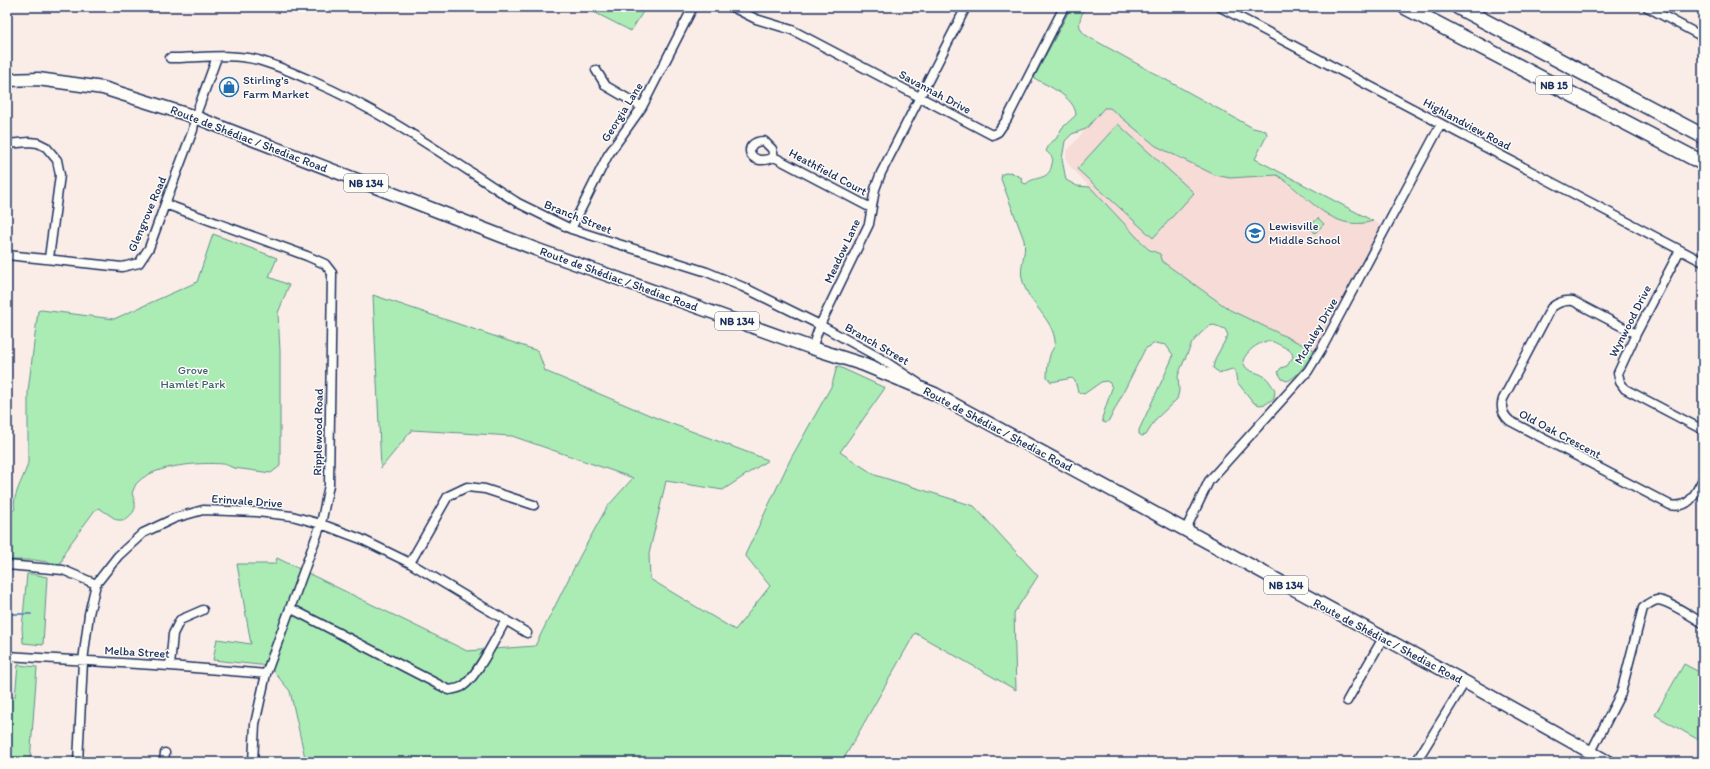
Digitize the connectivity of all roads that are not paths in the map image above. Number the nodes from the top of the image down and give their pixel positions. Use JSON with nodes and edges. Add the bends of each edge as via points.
{"nodes":[{"id":1,"x":693,"y":7,"type":"edge"},
{"id":2,"x":732,"y":7,"type":"edge"},
{"id":3,"x":966,"y":7,"type":"edge"},
{"id":4,"x":1064,"y":7,"type":"edge"},
{"id":5,"x":1220,"y":7,"type":"edge"},
{"id":6,"x":1405,"y":7,"type":"edge"},
{"id":7,"x":1458,"y":7,"type":"edge"},
{"id":8,"x":1647,"y":7,"type":"edge"},
{"id":9,"x":1703,"y":37,"type":"edge"},
{"id":10,"x":217,"y":57,"type":"junction"},
{"id":11,"x":170,"y":58,"type":"dead end"},
{"id":12,"x":596,"y":70,"type":"dead end"},
{"id":13,"x":7,"y":80,"type":"edge"},
{"id":14,"x":920,"y":98,"type":"junction"},
{"id":15,"x":642,"y":107,"type":"junction"},
{"id":16,"x":194,"y":116,"type":"junction"},
{"id":17,"x":1441,"y":124,"type":"junction"},
{"id":18,"x":1703,"y":136,"type":"edge"},
{"id":19,"x":7,"y":144,"type":"edge"},
{"id":20,"x":774,"y":157,"type":"dead end"},
{"id":21,"x":1703,"y":163,"type":"edge"},
{"id":22,"x":165,"y":204,"type":"junction"},
{"id":23,"x":871,"y":208,"type":"junction"},
{"id":24,"x":570,"y":229,"type":"junction"},
{"id":25,"x":1680,"y":250,"type":"junction"},
{"id":26,"x":7,"y":255,"type":"edge"},
{"id":27,"x":49,"y":258,"type":"junction"},
{"id":28,"x":1703,"y":262,"type":"edge"},
{"id":29,"x":820,"y":325,"type":"junction"},
{"id":30,"x":1636,"y":334,"type":"junction"},
{"id":31,"x":812,"y":348,"type":"junction"},
{"id":32,"x":935,"y":394,"type":"junction"},
{"id":33,"x":1703,"y":430,"type":"edge"},
{"id":34,"x":1703,"y":479,"type":"edge"},
{"id":35,"x":534,"y":505,"type":"dead end"},
{"id":36,"x":321,"y":524,"type":"junction"},
{"id":37,"x":1185,"y":531,"type":"junction"},
{"id":38,"x":410,"y":563,"type":"junction"},
{"id":39,"x":7,"y":565,"type":"edge"},
{"id":40,"x":96,"y":584,"type":"junction"},
{"id":41,"x":290,"y":608,"type":"junction"},
{"id":42,"x":203,"y":610,"type":"dead end"},
{"id":43,"x":506,"y":620,"type":"junction"},
{"id":44,"x":1703,"y":623,"type":"edge"},
{"id":45,"x":527,"y":633,"type":"dead end"},
{"id":46,"x":1383,"y":638,"type":"junction"},
{"id":47,"x":7,"y":656,"type":"edge"},
{"id":48,"x":83,"y":661,"type":"junction"},
{"id":49,"x":170,"y":666,"type":"junction"},
{"id":50,"x":266,"y":674,"type":"junction"},
{"id":51,"x":1465,"y":682,"type":"junction"},
{"id":52,"x":1347,"y":701,"type":"dead end"},
{"id":53,"x":1591,"y":752,"type":"junction"},
{"id":54,"x":165,"y":753,"type":"dead end"},
{"id":55,"x":78,"y":762,"type":"edge"},
{"id":56,"x":164,"y":762,"type":"edge"},
{"id":57,"x":253,"y":762,"type":"edge"},
{"id":58,"x":1416,"y":762,"type":"edge"},
{"id":59,"x":1608,"y":762,"type":"edge"}],
"edges":[{"from":1,"to":15,"type":"street","name":"Georgia Lane"},
{"from":2,"to":14,"type":"street","name":"Savannah Drive","via":[[756,19],[792,30]]},
{"from":3,"to":14,"type":"street","name":"Meadow Lane"},
{"from":4,"to":14,"type":"street","name":"Savannah Drive","via":[[1032,72],[998,132],[987,134]]},
{"from":5,"to":17,"type":"street","name":"Highlandview Road"},
{"from":6,"to":21,"type":"highway","number":"NB 15"},
{"from":7,"to":18,"type":"highway","number":"NB 15"},
{"from":8,"to":9,"type":"street"},
{"from":10,"to":11,"type":"street","name":"Branch Street"},
{"from":10,"to":16,"type":"street"},
{"from":10,"to":24,"type":"street","name":"Branch Street","via":[[257,60],[286,69],[336,91],[396,124],[518,203]]},
{"from":12,"to":15,"type":"street","via":[[606,86]]},
{"from":13,"to":16,"type":"main road","name":"Route de Shédiac / Shediac Road","number":"NB 134","via":[[38,79],[103,88]]},
{"from":14,"to":23,"type":"street","name":"Meadow Lane","via":[[881,173]]},
{"from":15,"to":24,"type":"street","name":"Georgia Lane","via":[[608,155]]},
{"from":16,"to":22,"type":"street","name":"Glengrove Road","via":[[192,130]]},
{"from":16,"to":31,"type":"main road","name":"Route de Shédiac / Shediac Road","number":"NB 134","via":[[538,250]]},
{"from":17,"to":25,"type":"street","name":"Highlandview Road"},
{"from":17,"to":37,"type":"street","name":"McAuley Drive","via":[[1308,371],[1209,481]]},
{"from":19,"to":27,"type":"street","via":[[38,143],[46,147],[58,160],[60,174]]},
{"from":20,"to":23,"type":"street","name":"Heathfield Court"},
{"from":22,"to":27,"type":"street","name":"Glengrove Road","via":[[149,248],[139,263],[122,267]]},
{"from":22,"to":36,"type":"street","name":"Ripplewood Road","via":[[307,256],[325,264],[332,273],[329,485]]},
{"from":23,"to":29,"type":"street","name":"Meadow Lane","via":[[868,224]]},
{"from":24,"to":29,"type":"street","name":"Branch Street","via":[[707,272]]},
{"from":25,"to":28,"type":"street","name":"Highlandview Road"},
{"from":25,"to":30,"type":"street","name":"Wynwood Drive"},
{"from":26,"to":27,"type":"street","name":"Glengrove Road"},
{"from":29,"to":31,"type":"street","name":"Meadow Lane"},
{"from":29,"to":32,"type":"street","name":"Branch Street","via":[[880,358]]},
{"from":30,"to":33,"type":"street","name":"Wynwood Drive","via":[[1618,373],[1620,382],[1625,389]]},
{"from":30,"to":34,"type":"street","name":"Old Oak Crescent","via":[[1573,301],[1566,300],[1556,304],[1551,308],[1503,399],[1502,411],[1510,421],[1670,505],[1678,507],[1689,502]]},
{"from":31,"to":32,"type":"main road","name":"Route de Shédiac / Shediac Road","number":"NB 134","via":[[862,364]]},
{"from":32,"to":37,"type":"main road","name":"Route de Shédiac / Shediac Road","number":"NB 134"},
{"from":35,"to":38,"type":"street","via":[[485,489],[467,487],[448,496]]},
{"from":36,"to":38,"type":"street","name":"Erinvale Drive","via":[[361,539]]},
{"from":36,"to":40,"type":"street","name":"Erinvale Drive","via":[[292,516],[203,510],[175,518],[143,533],[118,556]]},
{"from":36,"to":41,"type":"street","name":"Ripplewood Road"},
{"from":37,"to":46,"type":"main road","name":"Route de Shédiac / Shediac Road","number":"NB 134"},
{"from":38,"to":43,"type":"street","name":"Erinvale Drive"},
{"from":39,"to":40,"type":"street","via":[[63,570]]},
{"from":40,"to":48,"type":"street","name":"Erinvale Drive"},
{"from":41,"to":43,"type":"street","via":[[449,690],[461,688],[468,682]]},
{"from":41,"to":50,"type":"street","name":"Ripplewood Road"},
{"from":42,"to":49,"type":"street","via":[[180,620],[173,634]]},
{"from":43,"to":45,"type":"street","name":"Erinvale Drive"},
{"from":44,"to":53,"type":"street","via":[[1666,602],[1658,600],[1644,608],[1621,693]]},
{"from":46,"to":51,"type":"main road","name":"Route de Shédiac / Shediac Road","number":"NB 134"},
{"from":46,"to":52,"type":"street"},
{"from":47,"to":48,"type":"street","name":"Melba Street"},
{"from":48,"to":49,"type":"street","name":"Melba Street"},
{"from":48,"to":55,"type":"street","name":"Erinvale Drive"},
{"from":49,"to":50,"type":"street","name":"Melba Street"},
{"from":50,"to":57,"type":"street","name":"Ripplewood Road","via":[[255,724]]},
{"from":51,"to":53,"type":"main road","name":"Route de Shédiac / Shediac Road","number":"NB 134"},
{"from":51,"to":58,"type":"street"},
{"from":53,"to":59,"type":"main road","name":"Route de Shédiac / Shediac Road","number":"NB 134"},
{"from":54,"to":56,"type":"street"}]}
